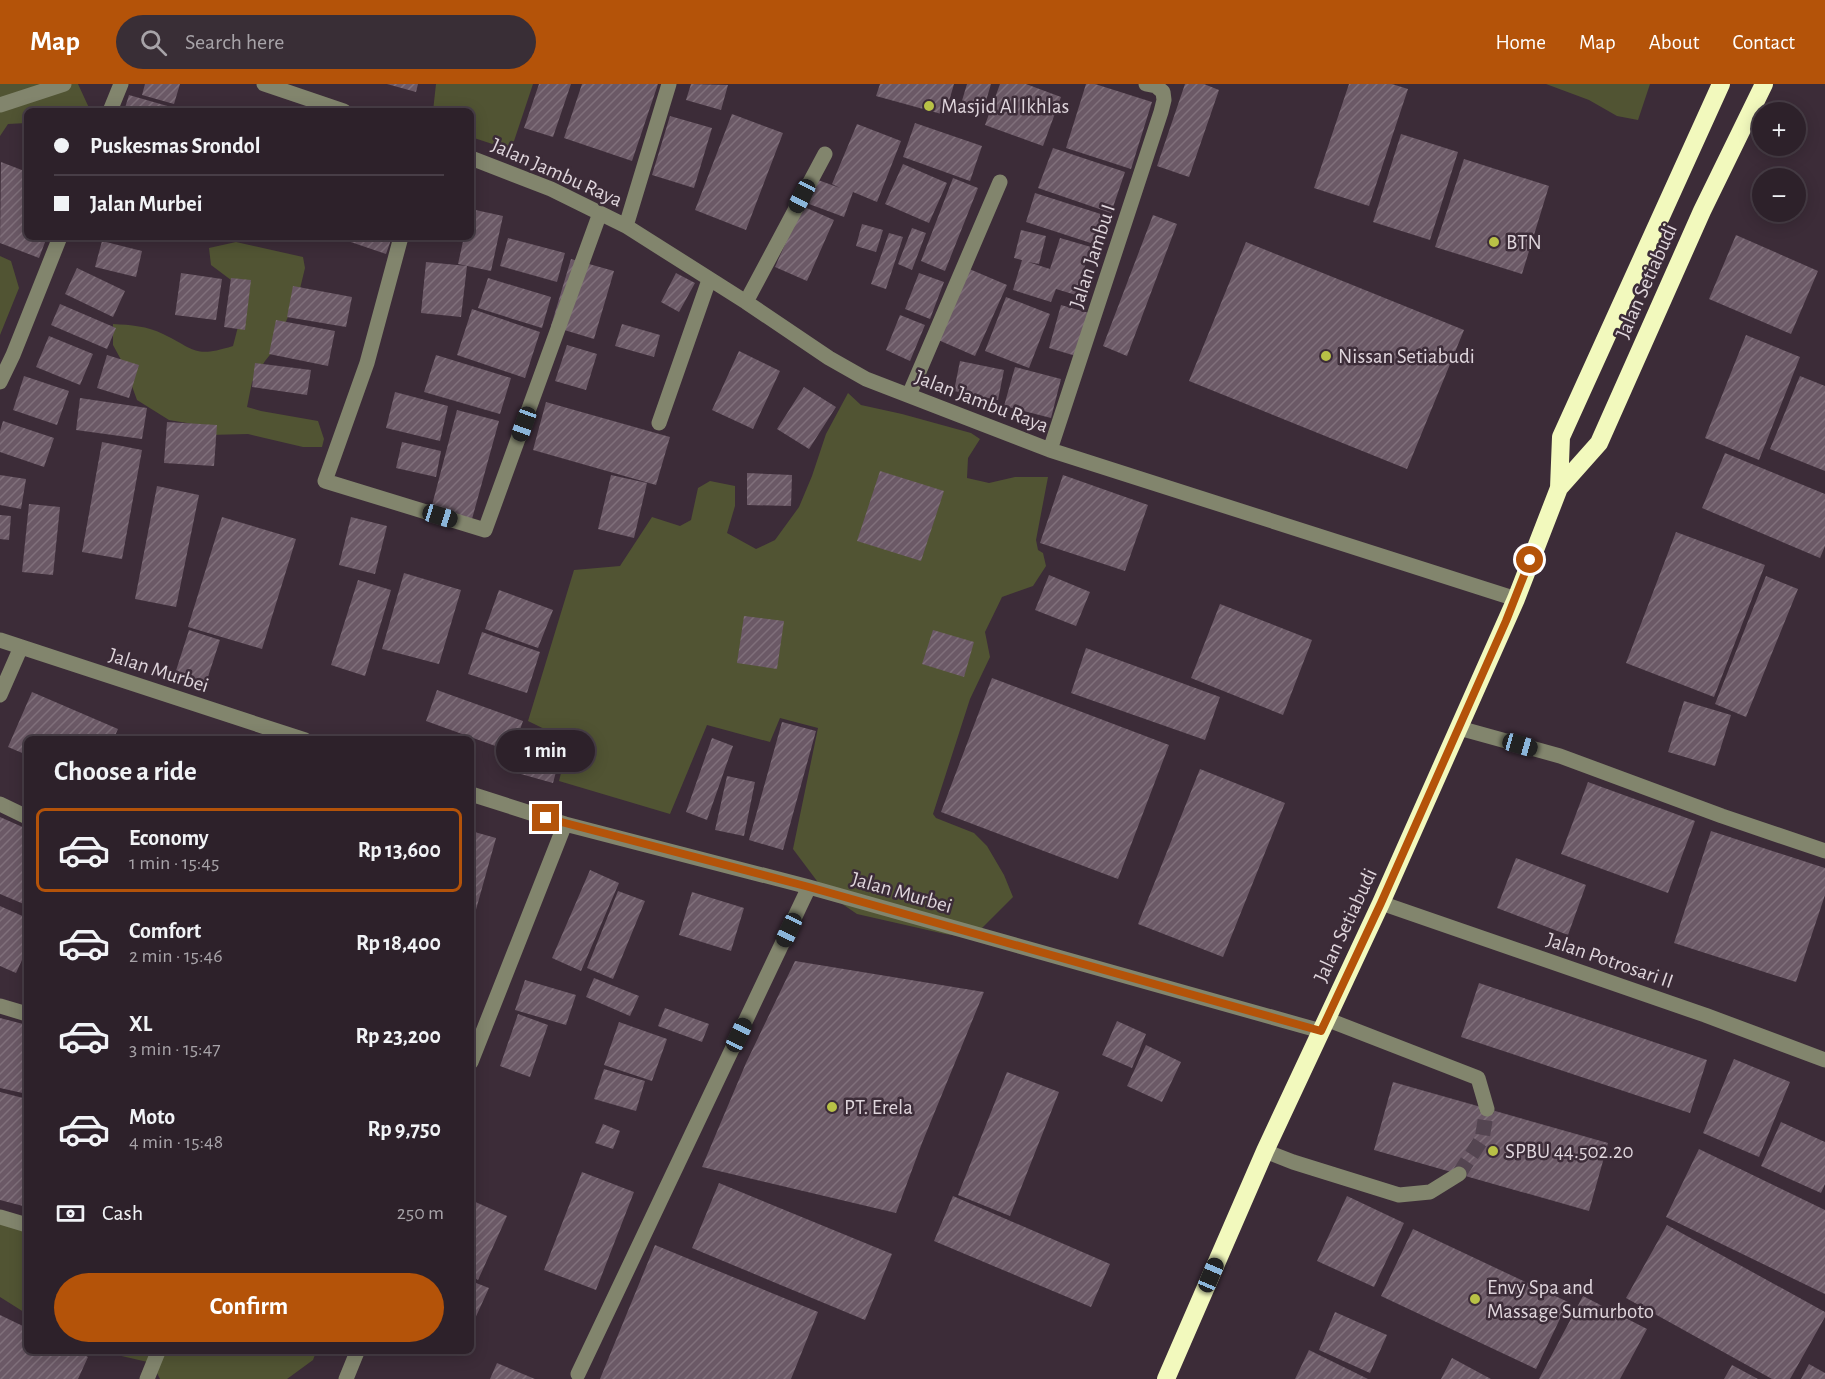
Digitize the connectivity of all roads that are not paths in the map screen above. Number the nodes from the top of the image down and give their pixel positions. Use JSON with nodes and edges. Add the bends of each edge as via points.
{"nodes":[{"id":1,"x":64,"y":84,"type":"edge"},
{"id":2,"x":121,"y":84,"type":"edge"},
{"id":3,"x":264,"y":84,"type":"edge"},
{"id":4,"x":669,"y":84,"type":"edge"},
{"id":5,"x":1146,"y":84,"type":"edge"},
{"id":6,"x":1721,"y":84,"type":"edge"},
{"id":7,"x":1764,"y":84,"type":"edge"},
{"id":8,"x":0,"y":105,"type":"edge"},
{"id":9,"x":111,"y":108,"type":"edge"},
{"id":10,"x":335,"y":108,"type":"edge"},
{"id":11,"x":825,"y":154,"type":"dead end"},
{"id":12,"x":474,"y":159,"type":"edge"},
{"id":13,"x":1000,"y":182,"type":"dead end"},
{"id":14,"x":600,"y":213,"type":"junction"},
{"id":15,"x":626,"y":226,"type":"junction"},
{"id":16,"x":59,"y":240,"type":"edge"},
{"id":17,"x":400,"y":240,"type":"edge"},
{"id":18,"x":709,"y":280,"type":"junction"},
{"id":19,"x":746,"y":302,"type":"junction"},
{"id":20,"x":0,"y":382,"type":"edge"},
{"id":21,"x":909,"y":395,"type":"junction"},
{"id":22,"x":659,"y":423,"type":"dead end"},
{"id":23,"x":1050,"y":450,"type":"junction"},
{"id":24,"x":1559,"y":488,"type":"junction"},
{"id":25,"x":1516,"y":599,"type":"junction"},
{"id":26,"x":0,"y":640,"type":"edge"},
{"id":27,"x":21,"y":647,"type":"junction"},
{"id":28,"x":0,"y":695,"type":"edge"},
{"id":29,"x":1459,"y":728,"type":"junction"},
{"id":30,"x":293,"y":736,"type":"edge"},
{"id":31,"x":474,"y":795,"type":"edge"},
{"id":32,"x":0,"y":804,"type":"edge"},
{"id":33,"x":24,"y":816,"type":"edge"},
{"id":34,"x":565,"y":824,"type":"junction"},
{"id":35,"x":1825,"y":851,"type":"edge"},
{"id":36,"x":809,"y":887,"type":"junction"},
{"id":37,"x":1381,"y":903,"type":"junction"},
{"id":38,"x":0,"y":1006,"type":"edge"},
{"id":39,"x":24,"y":1013,"type":"edge"},
{"id":40,"x":1324,"y":1025,"type":"junction"},
{"id":41,"x":474,"y":1054,"type":"edge"},
{"id":42,"x":1825,"y":1060,"type":"edge"},
{"id":43,"x":1487,"y":1109,"type":"tunnel mouth"},
{"id":44,"x":1265,"y":1151,"type":"junction"},
{"id":45,"x":1459,"y":1174,"type":"tunnel mouth"},
{"id":46,"x":0,"y":1217,"type":"edge"},
{"id":47,"x":24,"y":1224,"type":"edge"},
{"id":48,"x":157,"y":1354,"type":"edge"},
{"id":49,"x":356,"y":1354,"type":"edge"},
{"id":50,"x":578,"y":1374,"type":"dead end"},
{"id":51,"x":147,"y":1379,"type":"edge"},
{"id":52,"x":346,"y":1379,"type":"edge"},
{"id":53,"x":1166,"y":1379,"type":"edge"}],
"edges":[{"from":1,"to":8,"type":"street"},
{"from":2,"to":9,"type":"street"},
{"from":3,"to":10,"type":"street"},
{"from":4,"to":15,"type":"street"},
{"from":5,"to":23,"type":"street","name":"Jalan Jambu I","via":[[1163,92],[1161,112]]},
{"from":6,"to":24,"type":"highway","name":"Jalan Setiabudi","via":[[1561,437]]},
{"from":7,"to":24,"type":"highway","name":"Jalan Setiabudi","via":[[1702,211],[1599,443]]},
{"from":11,"to":19,"type":"street"},
{"from":12,"to":14,"type":"street","name":"Jalan Jambu Raya"},
{"from":13,"to":21,"type":"street"},
{"from":14,"to":15,"type":"street","name":"Jalan Jambu Raya"},
{"from":14,"to":17,"type":"street","via":[[485,530],[325,481],[367,363]]},
{"from":15,"to":18,"type":"street","name":"Jalan Jambu Raya"},
{"from":16,"to":20,"type":"street"},
{"from":18,"to":19,"type":"street","name":"Jalan Jambu Raya"},
{"from":18,"to":22,"type":"street"},
{"from":19,"to":21,"type":"street","name":"Jalan Jambu Raya","via":[[829,358],[866,379]]},
{"from":21,"to":23,"type":"street","name":"Jalan Jambu Raya"},
{"from":23,"to":25,"type":"street","name":"Jalan Jambu Raya"},
{"from":24,"to":25,"type":"highway","name":"Jalan Setiabudi"},
{"from":25,"to":29,"type":"highway","name":"Jalan Setiabudi"},
{"from":26,"to":27,"type":"street","name":"Jalan Murbei"},
{"from":27,"to":28,"type":"street"},
{"from":27,"to":30,"type":"street","name":"Jalan Murbei"},
{"from":29,"to":35,"type":"street","via":[[1560,756]]},
{"from":29,"to":37,"type":"highway","name":"Jalan Setiabudi"},
{"from":31,"to":34,"type":"street","name":"Jalan Murbei"},
{"from":32,"to":33,"type":"street"},
{"from":34,"to":36,"type":"street","name":"Jalan Murbei"},
{"from":34,"to":41,"type":"street"},
{"from":36,"to":40,"type":"street","name":"Jalan Murbei"},
{"from":36,"to":50,"type":"street"},
{"from":37,"to":40,"type":"highway","name":"Jalan Setiabudi"},
{"from":37,"to":42,"type":"street","name":"Jalan Potrosari II"},
{"from":38,"to":39,"type":"street"},
{"from":40,"to":43,"type":"street","name":"Jalan Murbei","via":[[1478,1078]]},
{"from":40,"to":44,"type":"highway","name":"Jalan Setiabudi"},
{"from":44,"to":45,"type":"street","via":[[1399,1195],[1430,1192]]},
{"from":44,"to":53,"type":"highway","name":"Jalan Setiabudi"},
{"from":46,"to":47,"type":"street"},
{"from":48,"to":51,"type":"street"},
{"from":49,"to":52,"type":"street"}]}
